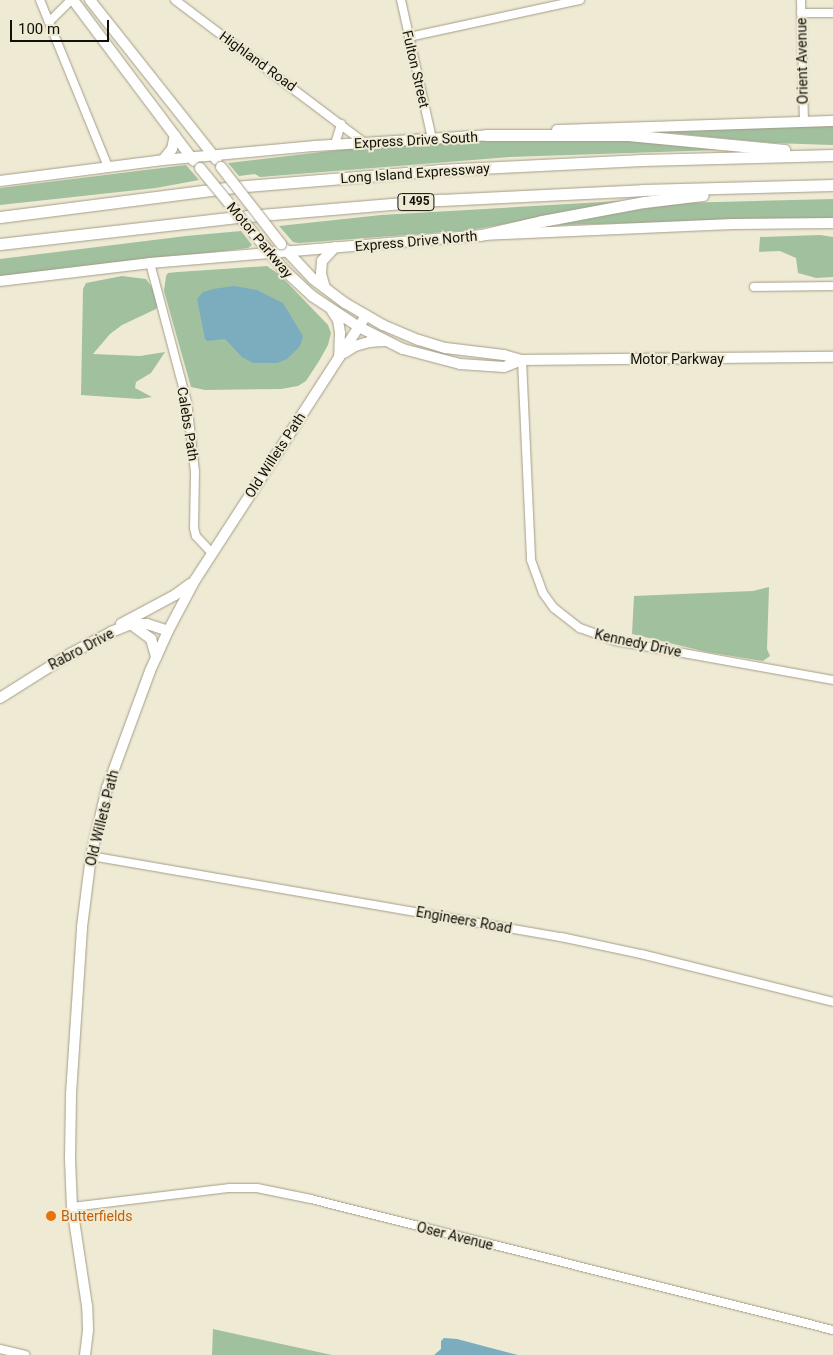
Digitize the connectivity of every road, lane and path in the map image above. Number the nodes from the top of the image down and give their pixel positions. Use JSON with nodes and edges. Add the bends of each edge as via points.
{"nodes":[{"id":1,"x":40,"y":0,"type":"edge"},
{"id":2,"x":72,"y":0,"type":"edge"},
{"id":3,"x":90,"y":0,"type":"edge"},
{"id":4,"x":174,"y":0,"type":"edge"},
{"id":5,"x":401,"y":0,"type":"edge"},
{"id":6,"x":580,"y":0,"type":"edge"},
{"id":7,"x":801,"y":0,"type":"edge"},
{"id":8,"x":801,"y":13,"type":"junction"},
{"id":9,"x":833,"y":13,"type":"edge"},
{"id":10,"x":49,"y":22,"type":"junction"},
{"id":11,"x":409,"y":37,"type":"junction"},
{"id":12,"x":833,"y":121,"type":"edge"},
{"id":13,"x":804,"y":122,"type":"junction"},
{"id":14,"x":341,"y":124,"type":"junction"},
{"id":15,"x":174,"y":135,"type":"junction"},
{"id":16,"x":486,"y":135,"type":"junction"},
{"id":17,"x":432,"y":139,"type":"junction"},
{"id":18,"x":365,"y":143,"type":"junction"},
{"id":19,"x":335,"y":144,"type":"junction"},
{"id":20,"x":833,"y":154,"type":"edge"},
{"id":21,"x":215,"y":156,"type":"junction"},
{"id":22,"x":192,"y":158,"type":"junction"},
{"id":23,"x":164,"y":160,"type":"junction"},
{"id":24,"x":108,"y":167,"type":"junction"},
{"id":25,"x":0,"y":181,"type":"edge"},
{"id":26,"x":833,"y":185,"type":"edge"},
{"id":27,"x":0,"y":217,"type":"edge"},
{"id":28,"x":833,"y":223,"type":"edge"},
{"id":29,"x":481,"y":235,"type":"junction"},
{"id":30,"x":0,"y":245,"type":"edge"},
{"id":31,"x":335,"y":247,"type":"junction"},
{"id":32,"x":284,"y":248,"type":"junction"},
{"id":33,"x":268,"y":250,"type":"junction"},
{"id":34,"x":150,"y":263,"type":"junction"},
{"id":35,"x":0,"y":281,"type":"edge"},
{"id":36,"x":833,"y":286,"type":"edge"},
{"id":37,"x":754,"y":287,"type":"dead end"},
{"id":38,"x":325,"y":288,"type":"junction"},
{"id":39,"x":332,"y":310,"type":"junction"},
{"id":40,"x":366,"y":316,"type":"junction"},
{"id":41,"x":359,"y":328,"type":"junction"},
{"id":42,"x":387,"y":341,"type":"junction"},
{"id":43,"x":340,"y":357,"type":"junction"},
{"id":44,"x":833,"y":357,"type":"edge"},
{"id":45,"x":522,"y":360,"type":"junction"},
{"id":46,"x":211,"y":552,"type":"junction"},
{"id":47,"x":195,"y":580,"type":"junction"},
{"id":48,"x":131,"y":624,"type":"junction"},
{"id":49,"x":168,"y":631,"type":"junction"},
{"id":50,"x":111,"y":632,"type":"junction"},
{"id":51,"x":156,"y":659,"type":"junction"},
{"id":52,"x":833,"y":680,"type":"edge"},
{"id":53,"x":0,"y":698,"type":"edge"},
{"id":54,"x":91,"y":856,"type":"junction"},
{"id":55,"x":833,"y":1002,"type":"edge"},
{"id":56,"x":72,"y":1207,"type":"junction"},
{"id":57,"x":833,"y":1330,"type":"edge"},
{"id":58,"x":1,"y":1351,"type":"edge"},
{"id":59,"x":25,"y":1355,"type":"edge"},
{"id":60,"x":85,"y":1355,"type":"edge"}],
"edges":[{"from":1,"to":10,"type":"street"},
{"from":2,"to":10,"type":"street"},
{"from":2,"to":15,"type":"main road","name":"Motor Parkway"},
{"from":3,"to":21,"type":"main road","name":"Motor Parkway"},
{"from":4,"to":14,"type":"street","name":"Highland Road"},
{"from":5,"to":11,"type":"street","name":"Fulton Street"},
{"from":6,"to":11,"type":"street"},
{"from":7,"to":8,"type":"street","name":"Orient Avenue"},
{"from":8,"to":9,"type":"street"},
{"from":8,"to":13,"type":"street","name":"Orient Avenue"},
{"from":10,"to":24,"type":"street"},
{"from":11,"to":17,"type":"street","name":"Fulton Street"},
{"from":12,"to":13,"type":"main road","name":"Express Drive South"},
{"from":13,"to":16,"type":"main road","name":"Express Drive South"},
{"from":14,"to":18,"type":"street","name":"Highland Road"},
{"from":14,"to":19,"type":"street"},
{"from":15,"to":22,"type":"main road","name":"Motor Parkway"},
{"from":15,"to":23,"type":"main road","via":[[172,149]]},
{"from":16,"to":17,"type":"main road","name":"Express Drive South"},
{"from":16,"to":20,"type":"highway","via":[[618,134]]},
{"from":17,"to":18,"type":"main road","name":"Express Drive South"},
{"from":18,"to":19,"type":"main road","name":"Express Drive South"},
{"from":19,"to":21,"type":"main road","name":"Express Drive South"},
{"from":20,"to":27,"type":"highway","name":"Long Island Expressway","number":"I 495","via":[[439,170],[234,187]]},
{"from":21,"to":22,"type":"main road","name":"Express Drive South"},
{"from":21,"to":32,"type":"main road","name":"Motor Parkway","bridge":true},
{"from":22,"to":23,"type":"main road","name":"Express Drive South"},
{"from":22,"to":33,"type":"main road","name":"Motor Parkway","bridge":true},
{"from":23,"to":24,"type":"main road","name":"Express Drive South"},
{"from":24,"to":25,"type":"main road","name":"Express Drive South"},
{"from":26,"to":29,"type":"highway","via":[[644,202]]},
{"from":26,"to":30,"type":"highway","name":"Long Island Expressway","number":"I 495","via":[[432,200],[237,217]]},
{"from":28,"to":29,"type":"main road","name":"Express Drive North"},
{"from":29,"to":31,"type":"main road","name":"Express Drive North"},
{"from":31,"to":32,"type":"main road","name":"Express Drive North"},
{"from":31,"to":38,"type":"main road","via":[[322,261]]},
{"from":32,"to":33,"type":"main road","name":"Express Drive North"},
{"from":32,"to":38,"type":"main road","name":"Motor Parkway"},
{"from":33,"to":34,"type":"main road","name":"Express Drive North"},
{"from":33,"to":39,"type":"main road","name":"Motor Parkway","via":[[294,280]]},
{"from":34,"to":35,"type":"main road","name":"Express Drive North"},
{"from":34,"to":46,"type":"street","name":"Calebs Path","via":[[187,402],[195,472],[194,528],[196,536]]},
{"from":36,"to":37,"type":"street"},
{"from":38,"to":40,"type":"main road","name":"Motor Parkway"},
{"from":39,"to":41,"type":"main road","name":"Motor Parkway"},
{"from":39,"to":43,"type":"main road","via":[[338,320]]},
{"from":40,"to":41,"type":"main road","name":"Old Willets Path"},
{"from":40,"to":45,"type":"main road","name":"Motor Parkway","via":[[419,340],[446,348]]},
{"from":41,"to":42,"type":"main road","name":"Motor Parkway"},
{"from":41,"to":43,"type":"main road","name":"Old Willets Path"},
{"from":42,"to":43,"type":"main road","via":[[355,346]]},
{"from":42,"to":45,"type":"main road","name":"Motor Parkway","via":[[427,357],[460,364],[504,367]]},
{"from":43,"to":46,"type":"main road","name":"Old Willets Path"},
{"from":44,"to":45,"type":"main road","name":"Motor Parkway"},
{"from":45,"to":52,"type":"street","name":"Kennedy Drive","via":[[531,560],[543,593],[554,608],[580,628],[616,641]]},
{"from":46,"to":47,"type":"main road","name":"Old Willets Path"},
{"from":47,"to":49,"type":"main road","name":"Old Willets Path"},
{"from":47,"to":50,"type":"main road","via":[[175,596],[130,618]]},
{"from":48,"to":49,"type":"main road","name":"Rabro Drive","via":[[148,624]]},
{"from":48,"to":50,"type":"main road","name":"Rabro Drive"},
{"from":48,"to":51,"type":"main road","via":[[150,639]]},
{"from":49,"to":51,"type":"main road","name":"Old Willets Path"},
{"from":50,"to":53,"type":"main road","name":"Rabro Drive"},
{"from":51,"to":54,"type":"main road","name":"Old Willets Path","via":[[107,788]]},
{"from":54,"to":55,"type":"street","name":"Engineers Road","via":[[561,937]]},
{"from":54,"to":56,"type":"main road","name":"Old Willets Path","via":[[82,927],[72,1069]]},
{"from":56,"to":57,"type":"street","name":"Oser Avenue","via":[[230,1188],[257,1188]]},
{"from":56,"to":60,"type":"main road","name":"Old Willets Path","via":[[87,1306]]},
{"from":58,"to":59,"type":"street"}]}
